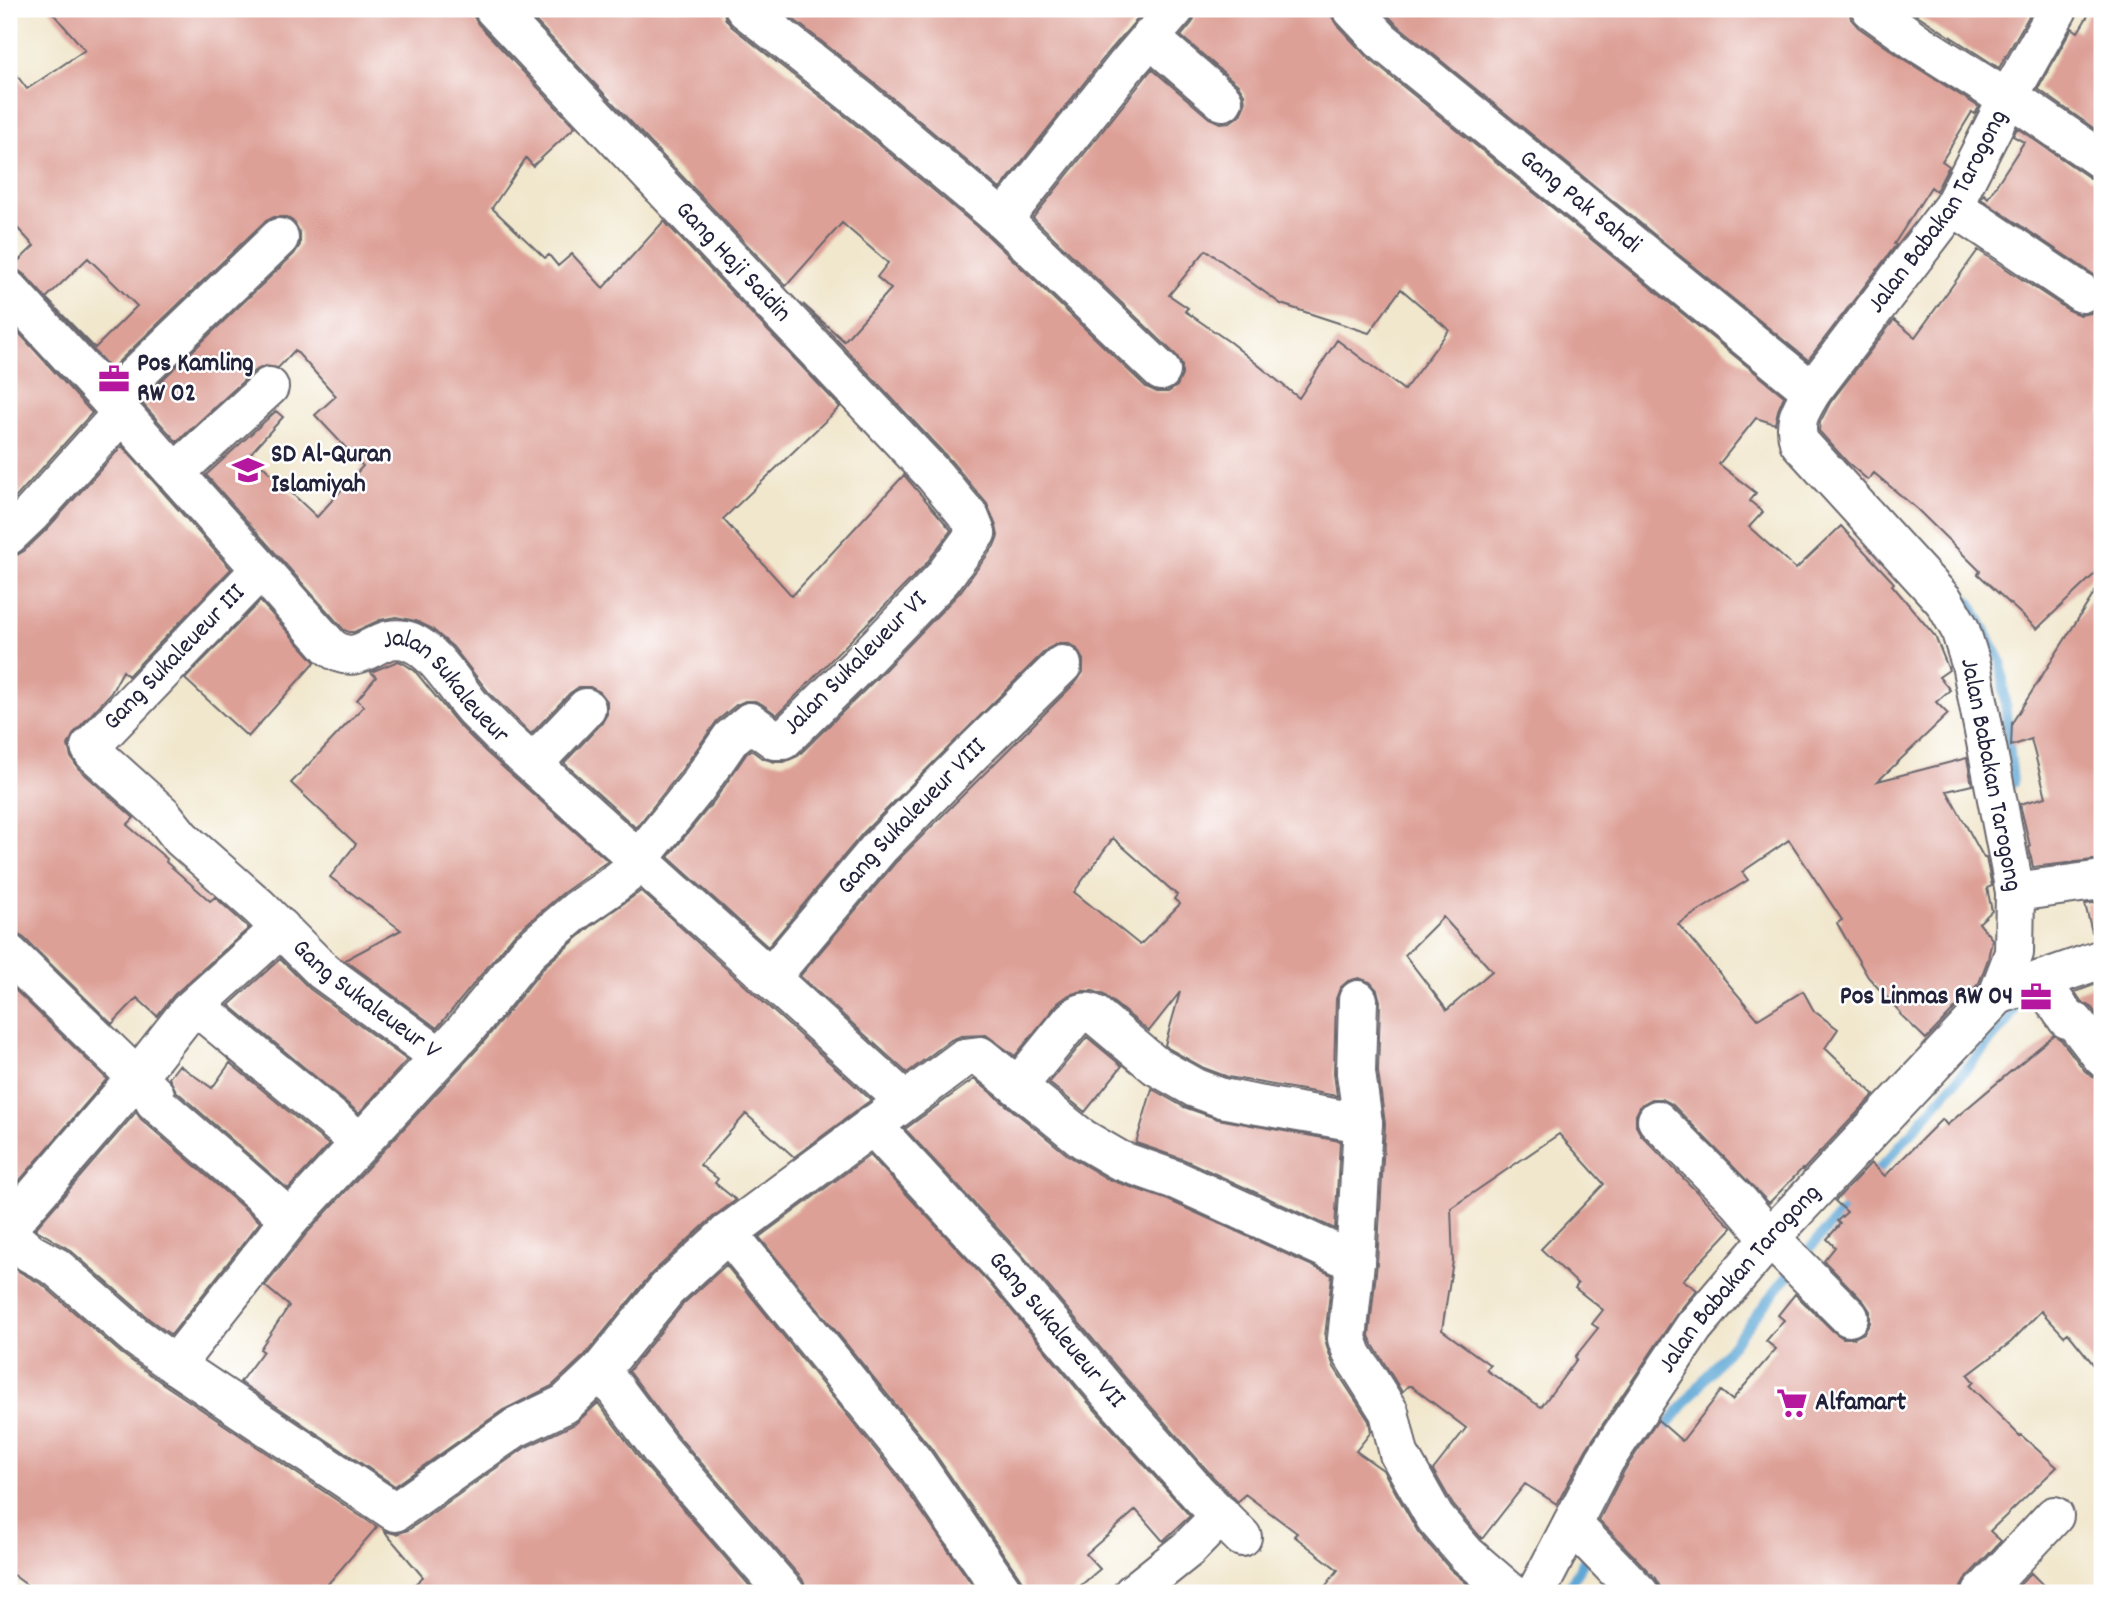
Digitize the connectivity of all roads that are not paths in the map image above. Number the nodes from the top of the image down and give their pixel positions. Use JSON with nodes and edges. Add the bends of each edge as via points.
{"nodes":[{"id":1,"x":495,"y":9,"type":"edge"},
{"id":2,"x":745,"y":9,"type":"edge"},
{"id":3,"x":1352,"y":9,"type":"edge"},
{"id":4,"x":1871,"y":9,"type":"edge"},
{"id":5,"x":2058,"y":9,"type":"edge"},
{"id":6,"x":1160,"y":19,"type":"edge"},
{"id":7,"x":2008,"y":97,"type":"junction"},
{"id":8,"x":1223,"y":101,"type":"dead end"},
{"id":9,"x":2102,"y":160,"type":"edge"},
{"id":10,"x":1953,"y":206,"type":"junction"},
{"id":11,"x":1003,"y":220,"type":"junction"},
{"id":12,"x":279,"y":238,"type":"dead end"},
{"id":13,"x":9,"y":290,"type":"edge"},
{"id":14,"x":2082,"y":293,"type":"dead end"},
{"id":15,"x":1161,"y":371,"type":"dead end"},
{"id":16,"x":268,"y":387,"type":"dead end"},
{"id":17,"x":1812,"y":391,"type":"junction"},
{"id":18,"x":116,"y":407,"type":"junction"},
{"id":19,"x":175,"y":474,"type":"junction"},
{"id":20,"x":970,"y":518,"type":"joint"},
{"id":21,"x":9,"y":535,"type":"edge"},
{"id":22,"x":260,"y":570,"type":"junction"},
{"id":23,"x":1062,"y":665,"type":"dead end"},
{"id":24,"x":586,"y":708,"type":"dead end"},
{"id":25,"x":90,"y":747,"type":"joint"},
{"id":26,"x":533,"y":764,"type":"junction"},
{"id":27,"x":640,"y":861,"type":"junction"},
{"id":28,"x":2102,"y":880,"type":"edge"},
{"id":29,"x":2015,"y":892,"type":"junction"},
{"id":30,"x":281,"y":928,"type":"junction"},
{"id":31,"x":9,"y":954,"type":"edge"},
{"id":32,"x":2102,"y":959,"type":"edge"},
{"id":33,"x":771,"y":978,"type":"junction"},
{"id":34,"x":2040,"y":980,"type":"junction"},
{"id":35,"x":1998,"y":995,"type":"junction"},
{"id":36,"x":1358,"y":1000,"type":"dead end"},
{"id":37,"x":196,"y":1006,"type":"junction"},
{"id":38,"x":440,"y":1056,"type":"junction"},
{"id":39,"x":2102,"y":1057,"type":"edge"},
{"id":40,"x":137,"y":1077,"type":"junction"},
{"id":41,"x":1018,"y":1086,"type":"junction"},
{"id":42,"x":905,"y":1101,"type":"junction"},
{"id":43,"x":1657,"y":1120,"type":"dead end"},
{"id":44,"x":1363,"y":1123,"type":"junction"},
{"id":45,"x":872,"y":1125,"type":"junction"},
{"id":46,"x":360,"y":1142,"type":"junction"},
{"id":47,"x":290,"y":1219,"type":"junction"},
{"id":48,"x":9,"y":1226,"type":"edge"},
{"id":49,"x":728,"y":1233,"type":"junction"},
{"id":50,"x":9,"y":1234,"type":"edge"},
{"id":51,"x":1770,"y":1238,"type":"junction"},
{"id":52,"x":1355,"y":1262,"type":"junction"},
{"id":53,"x":1849,"y":1317,"type":"dead end"},
{"id":54,"x":175,"y":1365,"type":"junction"},
{"id":55,"x":601,"y":1370,"type":"junction"},
{"id":56,"x":2054,"y":1516,"type":"dead end"},
{"id":57,"x":1572,"y":1524,"type":"junction"},
{"id":58,"x":785,"y":1593,"type":"edge"},
{"id":59,"x":1004,"y":1593,"type":"edge"},
{"id":60,"x":1133,"y":1593,"type":"edge"},
{"id":61,"x":1511,"y":1593,"type":"edge"},
{"id":62,"x":1536,"y":1593,"type":"edge"},
{"id":63,"x":1639,"y":1593,"type":"edge"},
{"id":64,"x":1982,"y":1593,"type":"edge"}],
"edges":[{"from":1,"to":20,"type":"street","name":"Gang Haji Saidin"},
{"from":2,"to":11,"type":"street"},
{"from":3,"to":17,"type":"street","name":"Gang Pak Sahdi","via":[[1381,40]]},
{"from":4,"to":7,"type":"street"},
{"from":5,"to":7,"type":"street","name":"Jalan Babakan Tarogong"},
{"from":6,"to":8,"type":"street"},
{"from":6,"to":11,"type":"street"},
{"from":7,"to":9,"type":"street"},
{"from":7,"to":10,"type":"street","name":"Jalan Babakan Tarogong"},
{"from":10,"to":14,"type":"street"},
{"from":10,"to":17,"type":"street","name":"Jalan Babakan Tarogong"},
{"from":11,"to":15,"type":"street"},
{"from":12,"to":18,"type":"street"},
{"from":13,"to":18,"type":"street","name":"Jalan Sukaleueur"},
{"from":16,"to":19,"type":"street"},
{"from":17,"to":29,"type":"street","name":"Jalan Babakan Tarogong","via":[[1798,415],[1795,429],[1799,442],[1944,601],[1960,629],[1971,664]]},
{"from":18,"to":19,"type":"street","name":"Jalan Sukaleueur"},
{"from":18,"to":21,"type":"street"},
{"from":19,"to":22,"type":"street","name":"Jalan Sukaleueur"},
{"from":20,"to":27,"type":"street","name":"Jalan Sukaleueur VI","via":[[976,533],[942,579],[783,740],[775,740],[750,722],[731,738]]},
{"from":22,"to":25,"type":"street","name":"Gang Sukaleueur III"},
{"from":22,"to":26,"type":"street","name":"Jalan Sukaleueur","via":[[342,655],[354,656],[378,644],[402,640],[425,650],[474,708]]},
{"from":23,"to":33,"type":"street","name":"Gang Sukaleueur VIII","via":[[879,848]]},
{"from":24,"to":26,"type":"street"},
{"from":25,"to":30,"type":"street","name":"Gang Sukaleueur V"},
{"from":26,"to":27,"type":"street","name":"Jalan Sukaleueur"},
{"from":27,"to":33,"type":"street","name":"Jalan Sukaleueur"},
{"from":27,"to":38,"type":"street","name":"Gang Sukaleueur V","via":[[529,951]]},
{"from":28,"to":29,"type":"street"},
{"from":29,"to":35,"type":"street","name":"Jalan Babakan Tarogong","via":[[2014,953]]},
{"from":30,"to":37,"type":"street"},
{"from":30,"to":38,"type":"street","name":"Gang Sukaleueur V","via":[[323,971]]},
{"from":31,"to":40,"type":"street"},
{"from":32,"to":34,"type":"street"},
{"from":33,"to":42,"type":"street","name":"Jalan Sukaleueur"},
{"from":34,"to":35,"type":"street"},
{"from":34,"to":39,"type":"street"},
{"from":35,"to":51,"type":"street","name":"Jalan Babakan Tarogong"},
{"from":36,"to":44,"type":"street","via":[[1356,1073]]},
{"from":37,"to":40,"type":"street"},
{"from":37,"to":46,"type":"street"},
{"from":38,"to":46,"type":"street"},
{"from":40,"to":47,"type":"street","via":[[177,1123]]},
{"from":40,"to":48,"type":"street"},
{"from":41,"to":42,"type":"street","via":[[974,1055]]},
{"from":41,"to":44,"type":"street","via":[[1072,1020],[1088,1011],[1156,1066],[1195,1088],[1222,1098]]},
{"from":41,"to":52,"type":"street","via":[[1083,1139],[1119,1160],[1176,1180]]},
{"from":42,"to":45,"type":"street"},
{"from":43,"to":51,"type":"street"},
{"from":44,"to":52,"type":"street"},
{"from":45,"to":49,"type":"street"},
{"from":45,"to":60,"type":"street","name":"Gang Sukaleueur VII","via":[[1232,1526],[1188,1549]]},
{"from":46,"to":47,"type":"street"},
{"from":47,"to":54,"type":"street"},
{"from":49,"to":55,"type":"street","via":[[667,1289]]},
{"from":49,"to":59,"type":"street","via":[[914,1462]]},
{"from":50,"to":54,"type":"street"},
{"from":51,"to":53,"type":"street"},
{"from":51,"to":57,"type":"street","name":"Jalan Babakan Tarogong","via":[[1694,1327],[1605,1460]]},
{"from":52,"to":61,"type":"street","via":[[1347,1339],[1389,1412],[1399,1454],[1435,1518],[1467,1555]]},
{"from":54,"to":55,"type":"street","via":[[395,1512],[515,1429],[565,1404]]},
{"from":55,"to":58,"type":"street","via":[[660,1449]]},
{"from":56,"to":64,"type":"street"},
{"from":57,"to":62,"type":"street","name":"Jalan Babakan Tarogong"},
{"from":57,"to":63,"type":"street"}]}
